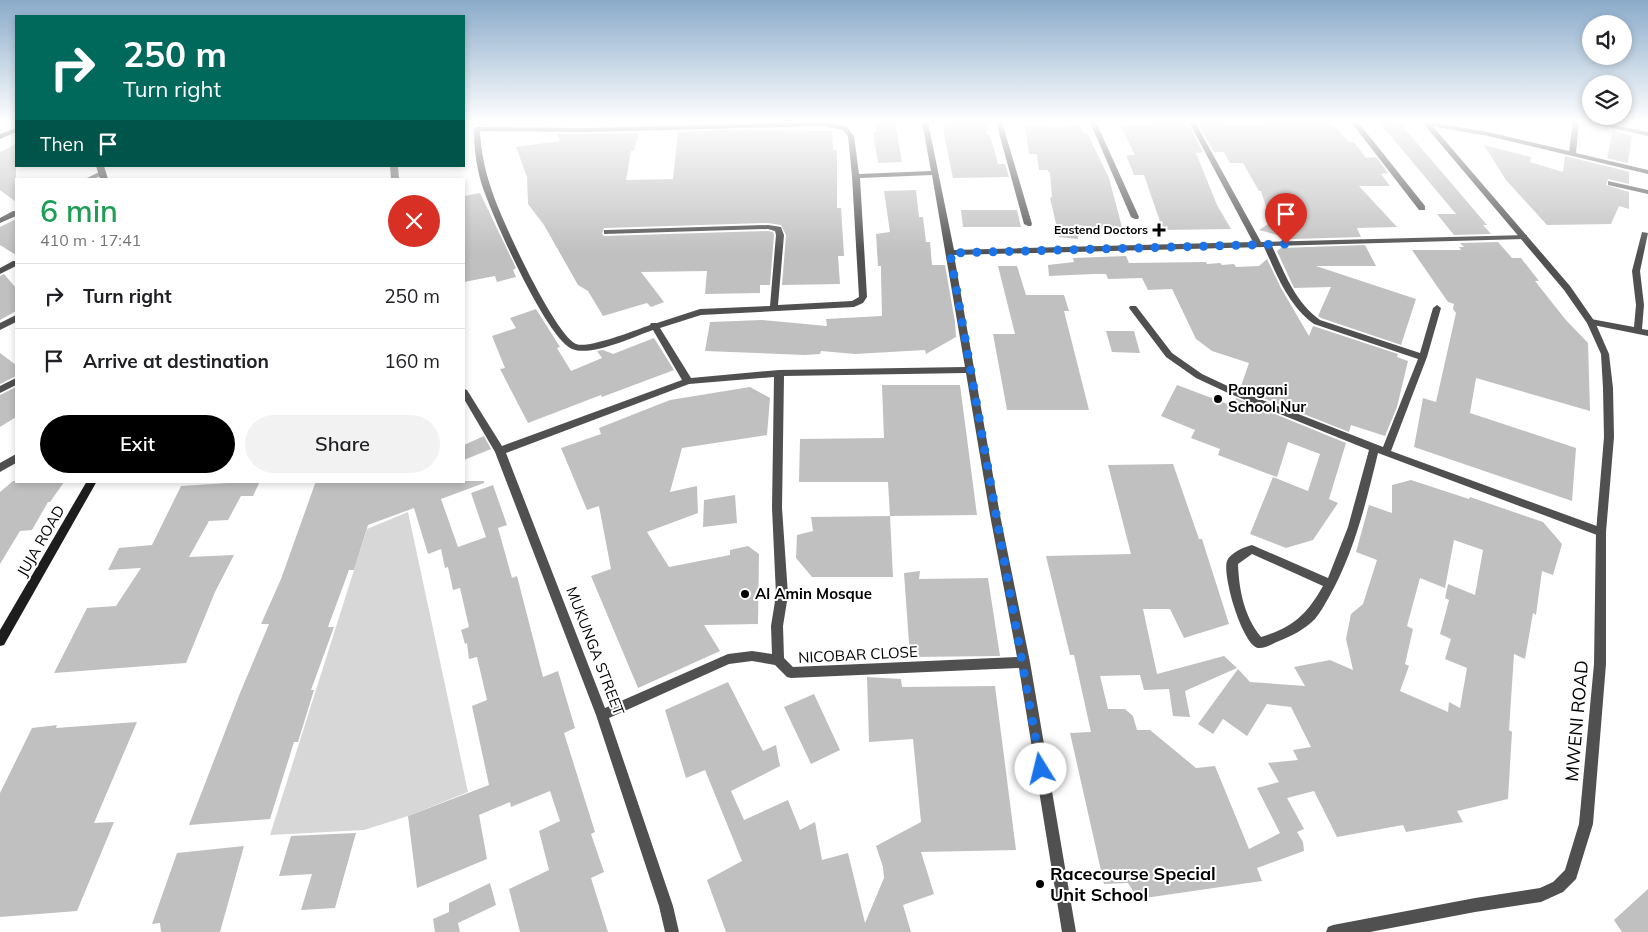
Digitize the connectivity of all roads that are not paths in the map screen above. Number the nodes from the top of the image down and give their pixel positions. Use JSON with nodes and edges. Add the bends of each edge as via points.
{"nodes":[{"id":1,"x":481,"y":165,"type":"edge"},
{"id":2,"x":855,"y":165,"type":"edge"},
{"id":3,"x":934,"y":165,"type":"edge"},
{"id":4,"x":1011,"y":165,"type":"edge"},
{"id":5,"x":1112,"y":165,"type":"edge"},
{"id":6,"x":1217,"y":165,"type":"edge"},
{"id":7,"x":1388,"y":165,"type":"edge"},
{"id":8,"x":1463,"y":165,"type":"edge"},
{"id":9,"x":1622,"y":165,"type":"edge"},
{"id":10,"x":1648,"y":172,"type":"edge"},
{"id":11,"x":935,"y":173,"type":"junction"},
{"id":12,"x":856,"y":176,"type":"junction"},
{"id":13,"x":1611,"y":183,"type":"dead end"},
{"id":14,"x":1648,"y":192,"type":"edge"},
{"id":15,"x":1422,"y":208,"type":"dead end"},
{"id":16,"x":15,"y":214,"type":"edge"},
{"id":17,"x":1135,"y":217,"type":"dead end"},
{"id":18,"x":0,"y":221,"type":"edge"},
{"id":19,"x":1028,"y":224,"type":"dead end"},
{"id":20,"x":606,"y":232,"type":"dead end"},
{"id":21,"x":1645,"y":234,"type":"dead end"},
{"id":22,"x":1524,"y":237,"type":"junction"},
{"id":23,"x":1263,"y":244,"type":"junction"},
{"id":24,"x":950,"y":253,"type":"junction"},
{"id":25,"x":15,"y":264,"type":"edge"},
{"id":26,"x":0,"y":271,"type":"edge"},
{"id":27,"x":774,"y":307,"type":"junction"},
{"id":28,"x":1133,"y":308,"type":"dead end"},
{"id":29,"x":1437,"y":308,"type":"dead end"},
{"id":30,"x":15,"y":319,"type":"edge"},
{"id":31,"x":1591,"y":322,"type":"junction"},
{"id":32,"x":654,"y":325,"type":"junction"},
{"id":33,"x":0,"y":327,"type":"edge"},
{"id":34,"x":1638,"y":330,"type":"junction"},
{"id":35,"x":1648,"y":332,"type":"edge"},
{"id":36,"x":1423,"y":357,"type":"junction"},
{"id":37,"x":971,"y":370,"type":"junction"},
{"id":38,"x":780,"y":373,"type":"junction"},
{"id":39,"x":688,"y":381,"type":"junction"},
{"id":40,"x":15,"y":382,"type":"edge"},
{"id":41,"x":0,"y":390,"type":"edge"},
{"id":42,"x":465,"y":394,"type":"edge"},
{"id":43,"x":1374,"y":448,"type":"junction"},
{"id":44,"x":500,"y":451,"type":"junction"},
{"id":45,"x":1386,"y":452,"type":"junction"},
{"id":46,"x":15,"y":459,"type":"edge"},
{"id":47,"x":0,"y":468,"type":"edge"},
{"id":48,"x":91,"y":483,"type":"edge"},
{"id":49,"x":1601,"y":532,"type":"junction"},
{"id":50,"x":1331,"y":584,"type":"junction"},
{"id":51,"x":0,"y":641,"type":"edge"},
{"id":52,"x":778,"y":660,"type":"junction"},
{"id":53,"x":1024,"y":662,"type":"junction"},
{"id":54,"x":602,"y":715,"type":"junction"},
{"id":55,"x":672,"y":932,"type":"edge"},
{"id":56,"x":1069,"y":932,"type":"edge"},
{"id":57,"x":1333,"y":932,"type":"edge"}],
"edges":[{"from":1,"to":32,"type":"street","via":[[495,212],[544,306],[567,342],[573,346],[588,347]]},
{"from":2,"to":12,"type":"street"},
{"from":3,"to":11,"type":"street"},
{"from":4,"to":19,"type":"street"},
{"from":5,"to":17,"type":"street"},
{"from":6,"to":23,"type":"street"},
{"from":7,"to":15,"type":"street"},
{"from":8,"to":22,"type":"street","name":"MWENI ROAD"},
{"from":9,"to":10,"type":"street"},
{"from":11,"to":12,"type":"street"},
{"from":11,"to":24,"type":"street"},
{"from":12,"to":27,"type":"street","via":[[863,297],[854,304]]},
{"from":13,"to":14,"type":"street"},
{"from":16,"to":18,"type":"street"},
{"from":20,"to":27,"type":"street","via":[[778,229]]},
{"from":21,"to":34,"type":"street","via":[[1636,271],[1640,305]]},
{"from":22,"to":23,"type":"street"},
{"from":22,"to":31,"type":"street","name":"MWENI ROAD"},
{"from":23,"to":24,"type":"street"},
{"from":23,"to":36,"type":"street","via":[[1295,300],[1309,317]]},
{"from":24,"to":37,"type":"street"},
{"from":25,"to":26,"type":"street"},
{"from":27,"to":32,"type":"street","via":[[700,312]]},
{"from":28,"to":43,"type":"street","via":[[1169,355],[1199,376]]},
{"from":29,"to":36,"type":"street"},
{"from":30,"to":33,"type":"street"},
{"from":31,"to":34,"type":"street"},
{"from":31,"to":49,"type":"street","name":"MWENI ROAD","via":[[1605,354],[1608,388],[1609,437]]},
{"from":32,"to":39,"type":"street"},
{"from":34,"to":35,"type":"street"},
{"from":36,"to":45,"type":"street"},
{"from":37,"to":38,"type":"street"},
{"from":37,"to":53,"type":"street"},
{"from":38,"to":39,"type":"street"},
{"from":38,"to":52,"type":"street","name":"NICOBAR CLOSE","via":[[777,508],[782,595],[777,626]]},
{"from":39,"to":44,"type":"street"},
{"from":40,"to":41,"type":"street"},
{"from":42,"to":44,"type":"street","name":"MUKUNGA STREET"},
{"from":43,"to":45,"type":"street"},
{"from":43,"to":50,"type":"street","via":[[1357,512]]},
{"from":44,"to":54,"type":"street","name":"MUKUNGA STREET"},
{"from":45,"to":49,"type":"street"},
{"from":46,"to":47,"type":"street"},
{"from":48,"to":51,"type":"main road","name":"JUJA ROAD"},
{"from":49,"to":57,"type":"street","name":"MWENI ROAD","via":[[1600,664],[1586,824],[1571,874],[1558,887],[1541,895]]},
{"from":50,"to":50,"type":"street","via":[[1252,550],[1232,562],[1233,589],[1249,632],[1259,643],[1277,638],[1310,616]]},
{"from":52,"to":53,"type":"street","name":"NICOBAR CLOSE","via":[[791,674]]},
{"from":52,"to":54,"type":"street","via":[[752,656],[728,658]]},
{"from":53,"to":56,"type":"street"},
{"from":54,"to":55,"type":"street","name":"MUKUNGA STREET"}]}
